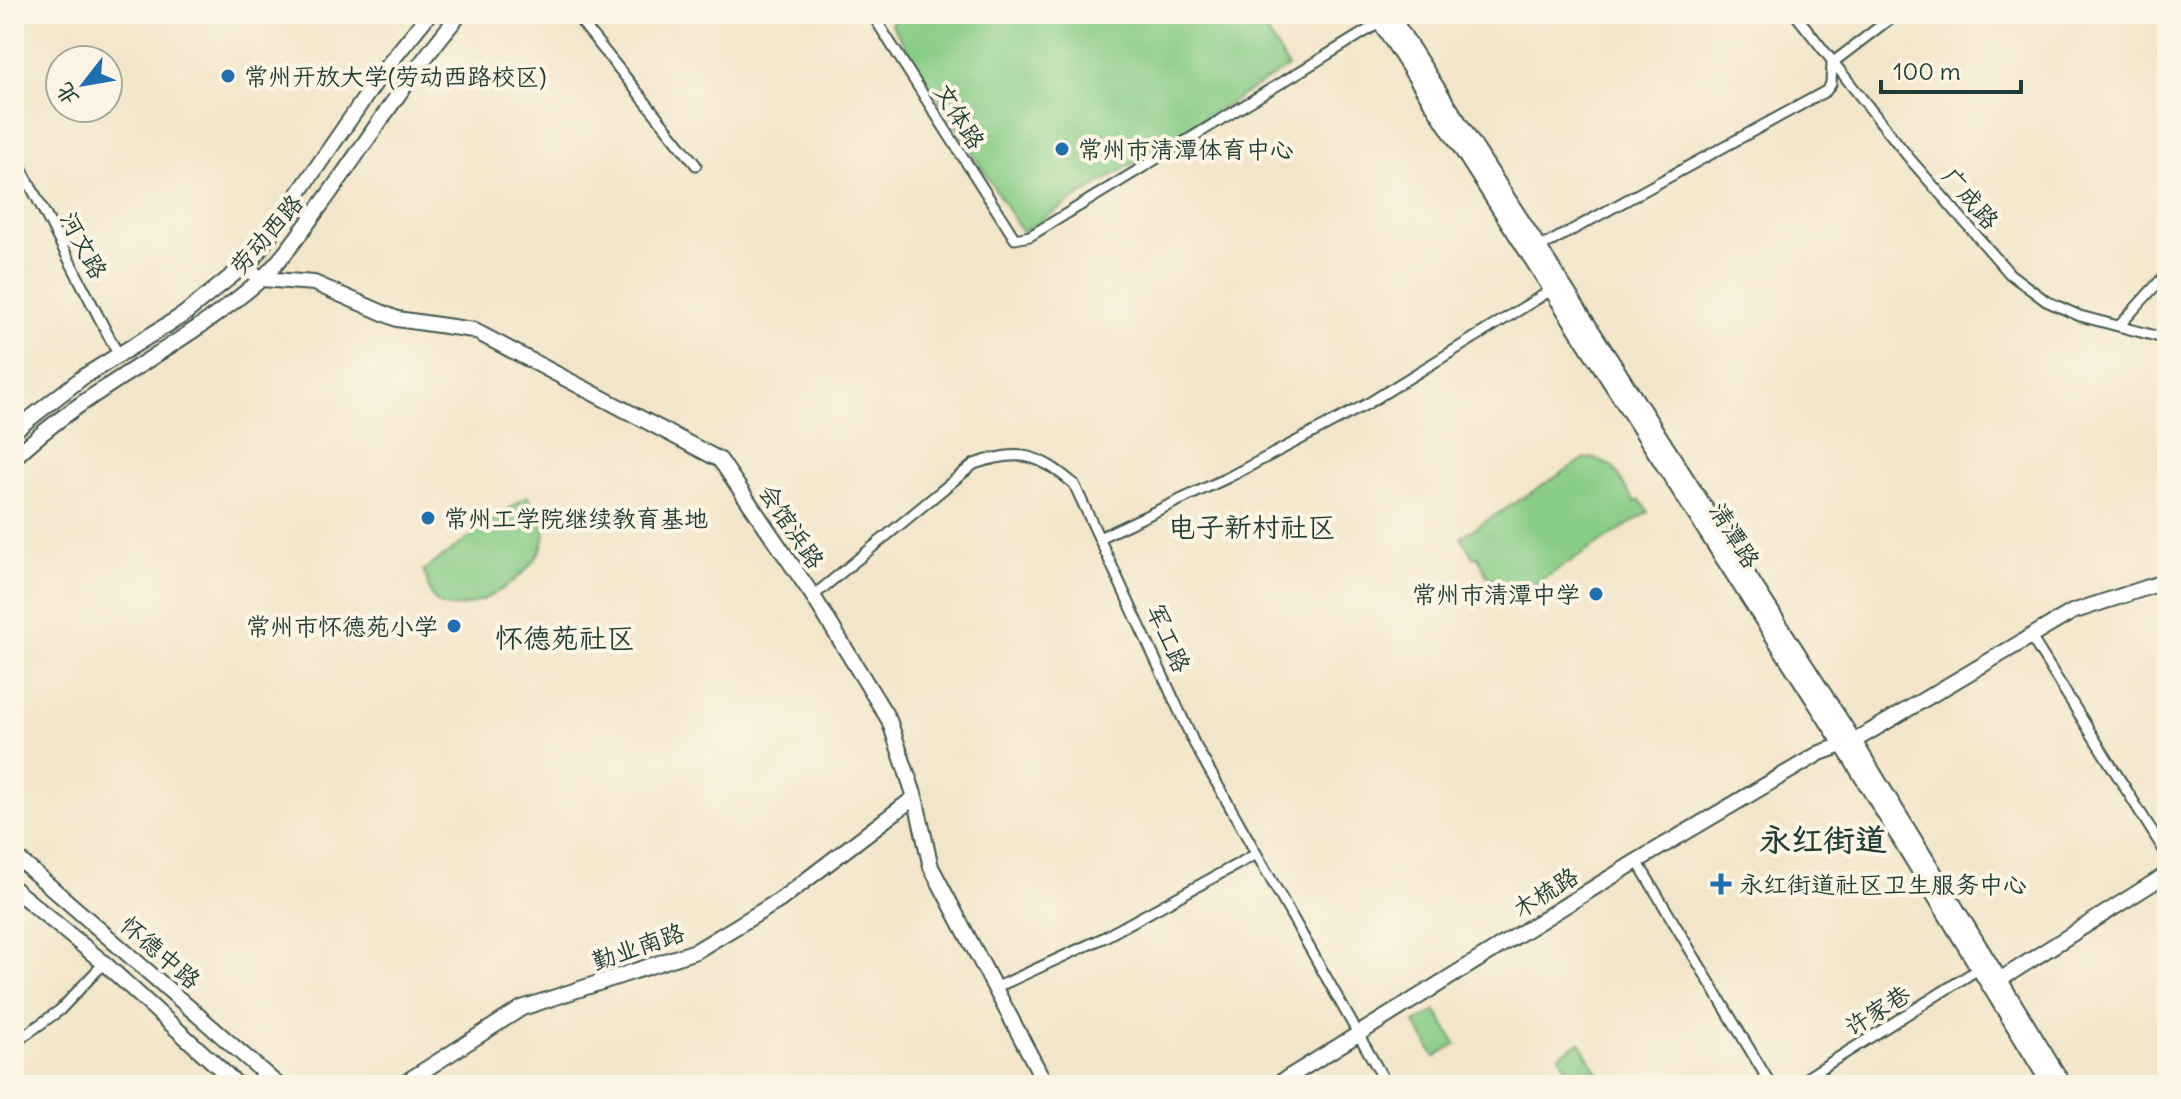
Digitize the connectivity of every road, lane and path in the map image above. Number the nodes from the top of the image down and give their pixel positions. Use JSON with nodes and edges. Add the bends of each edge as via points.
{"nodes":[{"id":1,"x":429,"y":14,"type":"edge"},
{"id":2,"x":460,"y":14,"type":"edge"},
{"id":3,"x":575,"y":14,"type":"edge"},
{"id":4,"x":872,"y":14,"type":"edge"},
{"id":5,"x":1795,"y":14,"type":"edge"},
{"id":6,"x":1896,"y":14,"type":"edge"},
{"id":7,"x":1382,"y":17,"type":"edge"},
{"id":8,"x":1832,"y":63,"type":"junction"},
{"id":9,"x":14,"y":154,"type":"edge"},
{"id":10,"x":696,"y":165,"type":"dead end"},
{"id":11,"x":1541,"y":247,"type":"junction"},
{"id":12,"x":244,"y":267,"type":"junction"},
{"id":13,"x":2167,"y":273,"type":"edge"},
{"id":14,"x":262,"y":279,"type":"junction"},
{"id":15,"x":1553,"y":289,"type":"junction"},
{"id":16,"x":2119,"y":326,"type":"junction"},
{"id":17,"x":2167,"y":339,"type":"edge"},
{"id":18,"x":118,"y":354,"type":"junction"},
{"id":19,"x":14,"y":431,"type":"edge"},
{"id":20,"x":14,"y":458,"type":"edge"},
{"id":21,"x":1101,"y":537,"type":"junction"},
{"id":22,"x":2167,"y":581,"type":"edge"},
{"id":23,"x":813,"y":596,"type":"junction"},
{"id":24,"x":2031,"y":637,"type":"junction"},
{"id":25,"x":1848,"y":744,"type":"junction"},
{"id":26,"x":915,"y":797,"type":"junction"},
{"id":27,"x":1256,"y":854,"type":"junction"},
{"id":28,"x":14,"y":855,"type":"edge"},
{"id":29,"x":2167,"y":855,"type":"edge"},
{"id":30,"x":1637,"y":861,"type":"junction"},
{"id":31,"x":2167,"y":874,"type":"edge"},
{"id":32,"x":14,"y":889,"type":"edge"},
{"id":33,"x":104,"y":963,"type":"junction"},
{"id":34,"x":1980,"y":968,"type":"junction"},
{"id":35,"x":2001,"y":979,"type":"junction"},
{"id":36,"x":995,"y":988,"type":"junction"},
{"id":37,"x":1357,"y":1034,"type":"junction"},
{"id":38,"x":14,"y":1043,"type":"edge"},
{"id":39,"x":238,"y":1085,"type":"edge"},
{"id":40,"x":278,"y":1085,"type":"edge"},
{"id":41,"x":401,"y":1085,"type":"edge"},
{"id":42,"x":1046,"y":1085,"type":"edge"},
{"id":43,"x":1276,"y":1085,"type":"edge"},
{"id":44,"x":1387,"y":1085,"type":"edge"},
{"id":45,"x":1771,"y":1085,"type":"edge"},
{"id":46,"x":1795,"y":1085,"type":"edge"},
{"id":47,"x":2050,"y":1085,"type":"edge"},
{"id":48,"x":2064,"y":1085,"type":"edge"}],
"edges":[{"from":1,"to":12,"type":"main road","name":"劳动西路"},
{"from":2,"to":14,"type":"main road","name":"劳动西路"},
{"from":3,"to":10,"type":"street"},
{"from":4,"to":7,"type":"street","name":"文体路","via":[[1015,239],[1030,236]]},
{"from":5,"to":8,"type":"street","name":"广成路"},
{"from":6,"to":8,"type":"street"},
{"from":7,"to":11,"type":"main road","name":"清潭路"},
{"from":7,"to":15,"type":"main road","name":"清潭路"},
{"from":8,"to":11,"type":"street","via":[[1826,91]]},
{"from":8,"to":16,"type":"street","name":"广成路","via":[[2010,274],[2046,301]]},
{"from":9,"to":18,"type":"street","name":"河文路"},
{"from":11,"to":25,"type":"main road","name":"清潭路"},
{"from":12,"to":14,"type":"main road","name":"会馆浜路"},
{"from":12,"to":18,"type":"main road","name":"劳动西路","via":[[183,315]]},
{"from":13,"to":16,"type":"street"},
{"from":14,"to":20,"type":"main road","name":"劳动西路","via":[[205,324],[65,415]]},
{"from":14,"to":23,"type":"main road","name":"会馆浜路","via":[[314,283],[397,319],[473,330],[720,460]]},
{"from":15,"to":21,"type":"street","via":[[1367,404]]},
{"from":15,"to":25,"type":"main road","name":"清潭路"},
{"from":16,"to":17,"type":"street","name":"广成路"},
{"from":18,"to":19,"type":"main road","name":"劳动西路"},
{"from":21,"to":23,"type":"street","name":"军工路","via":[[1074,484],[1032,456],[1006,454],[974,464]]},
{"from":21,"to":27,"type":"street","name":"军工路","via":[[1194,743]]},
{"from":22,"to":24,"type":"main road","name":"木梳路","via":[[2087,606]]},
{"from":23,"to":26,"type":"main road","name":"会馆浜路","via":[[889,720]]},
{"from":24,"to":25,"type":"main road","name":"木梳路"},
{"from":24,"to":29,"type":"street"},
{"from":25,"to":30,"type":"main road","name":"木梳路","via":[[1820,753]]},
{"from":25,"to":34,"type":"main road","name":"清潭路"},
{"from":25,"to":35,"type":"main road","name":"清潭路"},
{"from":26,"to":36,"type":"main road","name":"会馆浜路","via":[[931,867]]},
{"from":26,"to":41,"type":"main road","name":"勤业南路","via":[[780,900],[696,951],[522,1008]]},
{"from":27,"to":36,"type":"street","via":[[1103,938]]},
{"from":27,"to":37,"type":"street","name":"军工路"},
{"from":28,"to":40,"type":"main road","name":"怀德中路"},
{"from":30,"to":37,"type":"main road","name":"木梳路"},
{"from":30,"to":45,"type":"street"},
{"from":31,"to":35,"type":"main road"},
{"from":32,"to":33,"type":"main road","name":"怀德中路"},
{"from":33,"to":38,"type":"street","via":[[60,1010]]},
{"from":33,"to":39,"type":"main road","name":"怀德中路"},
{"from":34,"to":46,"type":"street","name":"许家巷"},
{"from":34,"to":47,"type":"main road","name":"清潭路"},
{"from":35,"to":48,"type":"main road","name":"清潭路"},
{"from":36,"to":42,"type":"main road","name":"会馆浜路"},
{"from":37,"to":43,"type":"main road","name":"木梳路"},
{"from":37,"to":44,"type":"street","name":"军工路"}]}
